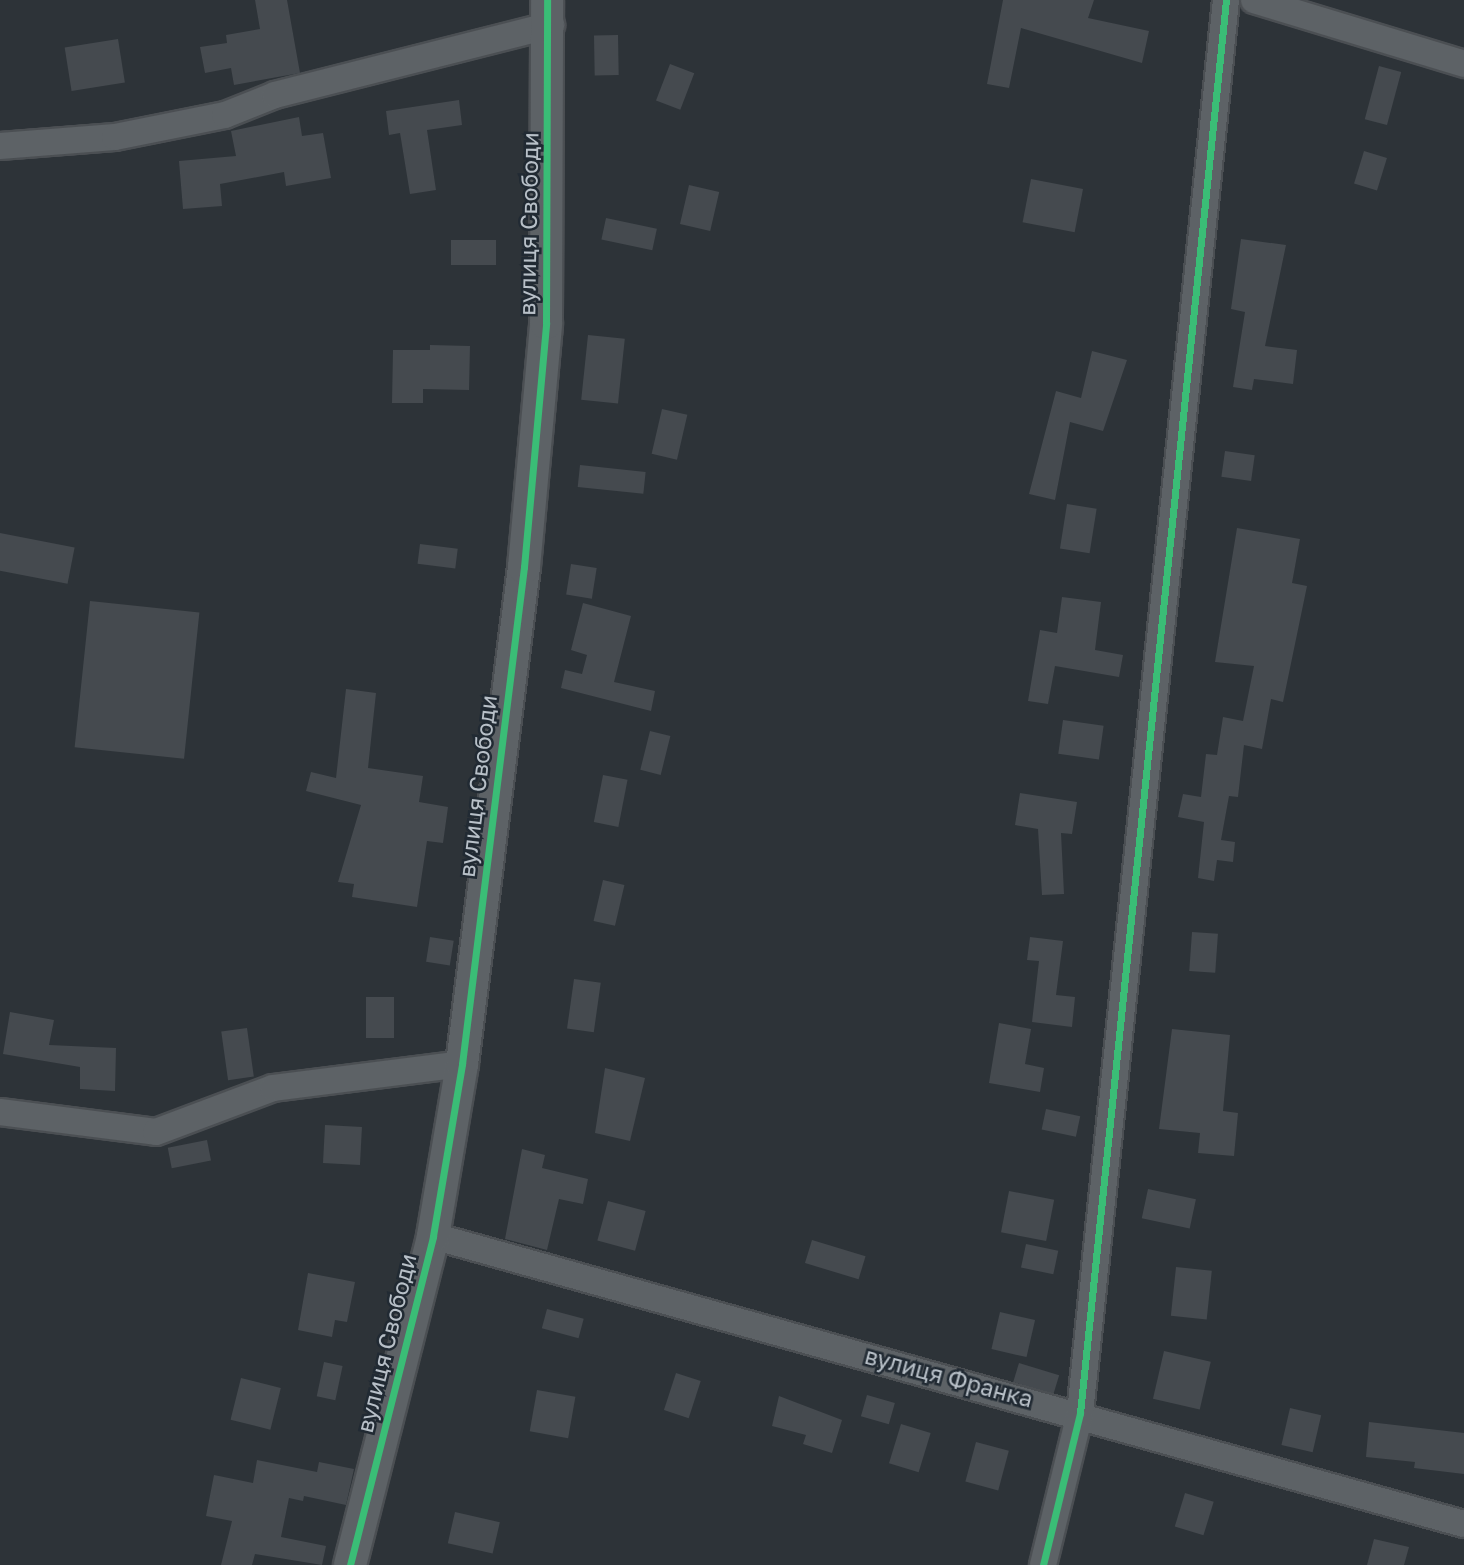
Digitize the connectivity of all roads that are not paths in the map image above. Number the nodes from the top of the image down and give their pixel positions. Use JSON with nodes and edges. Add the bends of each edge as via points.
{"nodes":[{"id":1,"x":1226,"y":0,"type":"edge"},
{"id":2,"x":1254,"y":0,"type":"edge"},
{"id":3,"x":549,"y":12,"type":"edge"},
{"id":4,"x":1464,"y":64,"type":"edge"},
{"id":5,"x":0,"y":146,"type":"edge"},
{"id":6,"x":462,"y":1064,"type":"junction"},
{"id":7,"x":0,"y":1112,"type":"edge"},
{"id":8,"x":433,"y":1236,"type":"junction"},
{"id":9,"x":1080,"y":1413,"type":"junction"},
{"id":10,"x":1464,"y":1524,"type":"edge"},
{"id":11,"x":350,"y":1565,"type":"edge"},
{"id":12,"x":1043,"y":1565,"type":"edge"}],
"edges":[{"from":1,"to":9,"type":"street"},
{"from":2,"to":4,"type":"street"},
{"from":3,"to":5,"type":"street","via":[[199,120],[115,137]]},
{"from":3,"to":6,"type":"street","name":"вулиця Свободи","via":[[546,323],[524,567]]},
{"from":6,"to":7,"type":"street","via":[[273,1088],[156,1132]]},
{"from":6,"to":8,"type":"street","name":"вулиця Свободи"},
{"from":8,"to":9,"type":"street","name":"вулиця Франка"},
{"from":8,"to":11,"type":"street","name":"вулиця Свободи"},
{"from":9,"to":10,"type":"street","name":"вулиця Франка"},
{"from":9,"to":12,"type":"street"}]}
